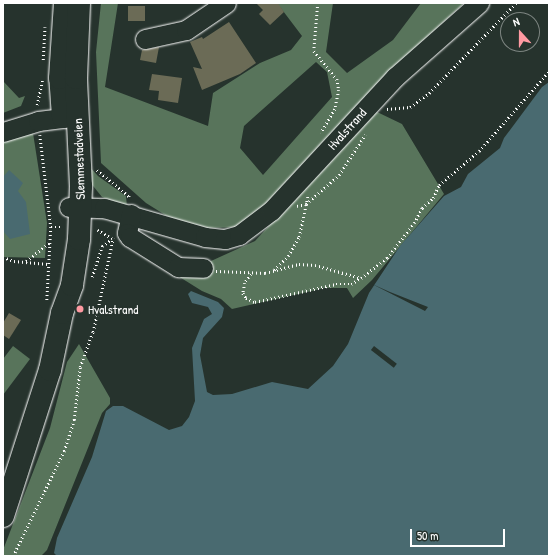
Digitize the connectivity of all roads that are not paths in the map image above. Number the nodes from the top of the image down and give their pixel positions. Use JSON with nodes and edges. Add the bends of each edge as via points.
{"nodes":[{"id":1,"x":65,"y":3,"type":"edge"},
{"id":2,"x":79,"y":3,"type":"edge"},
{"id":3,"x":226,"y":3,"type":"edge"},
{"id":4,"x":479,"y":3,"type":"edge"},
{"id":5,"x":145,"y":39,"type":"dead end"},
{"id":6,"x":71,"y":117,"type":"junction"},
{"id":7,"x":3,"y":132,"type":"edge"},
{"id":8,"x":75,"y":207,"type":"junction"},
{"id":9,"x":130,"y":214,"type":"junction"},
{"id":10,"x":203,"y":268,"type":"road end"},
{"id":11,"x":3,"y":516,"type":"edge"}],
"edges":[{"from":1,"to":6,"type":"main road","name":"Slemmestadveien","via":[[60,78]]},
{"from":2,"to":6,"type":"main road","name":"Slemmestadveien","via":[[76,78]]},
{"from":3,"to":5,"type":"street","via":[[186,30]]},
{"from":4,"to":9,"type":"street","name":"Hvalstrand","via":[[395,77],[271,211],[252,227],[225,239],[205,237]]},
{"from":6,"to":7,"type":"street","via":[[30,123]]},
{"from":6,"to":8,"type":"main road","name":"Slemmestadveien"},
{"from":8,"to":9,"type":"street","name":"Hvalstrand","via":[[104,208]]},
{"from":8,"to":11,"type":"main road","name":"Slemmestadveien","via":[[54,307],[40,406]]},
{"from":9,"to":10,"type":"street","via":[[119,236],[178,267]]}]}
